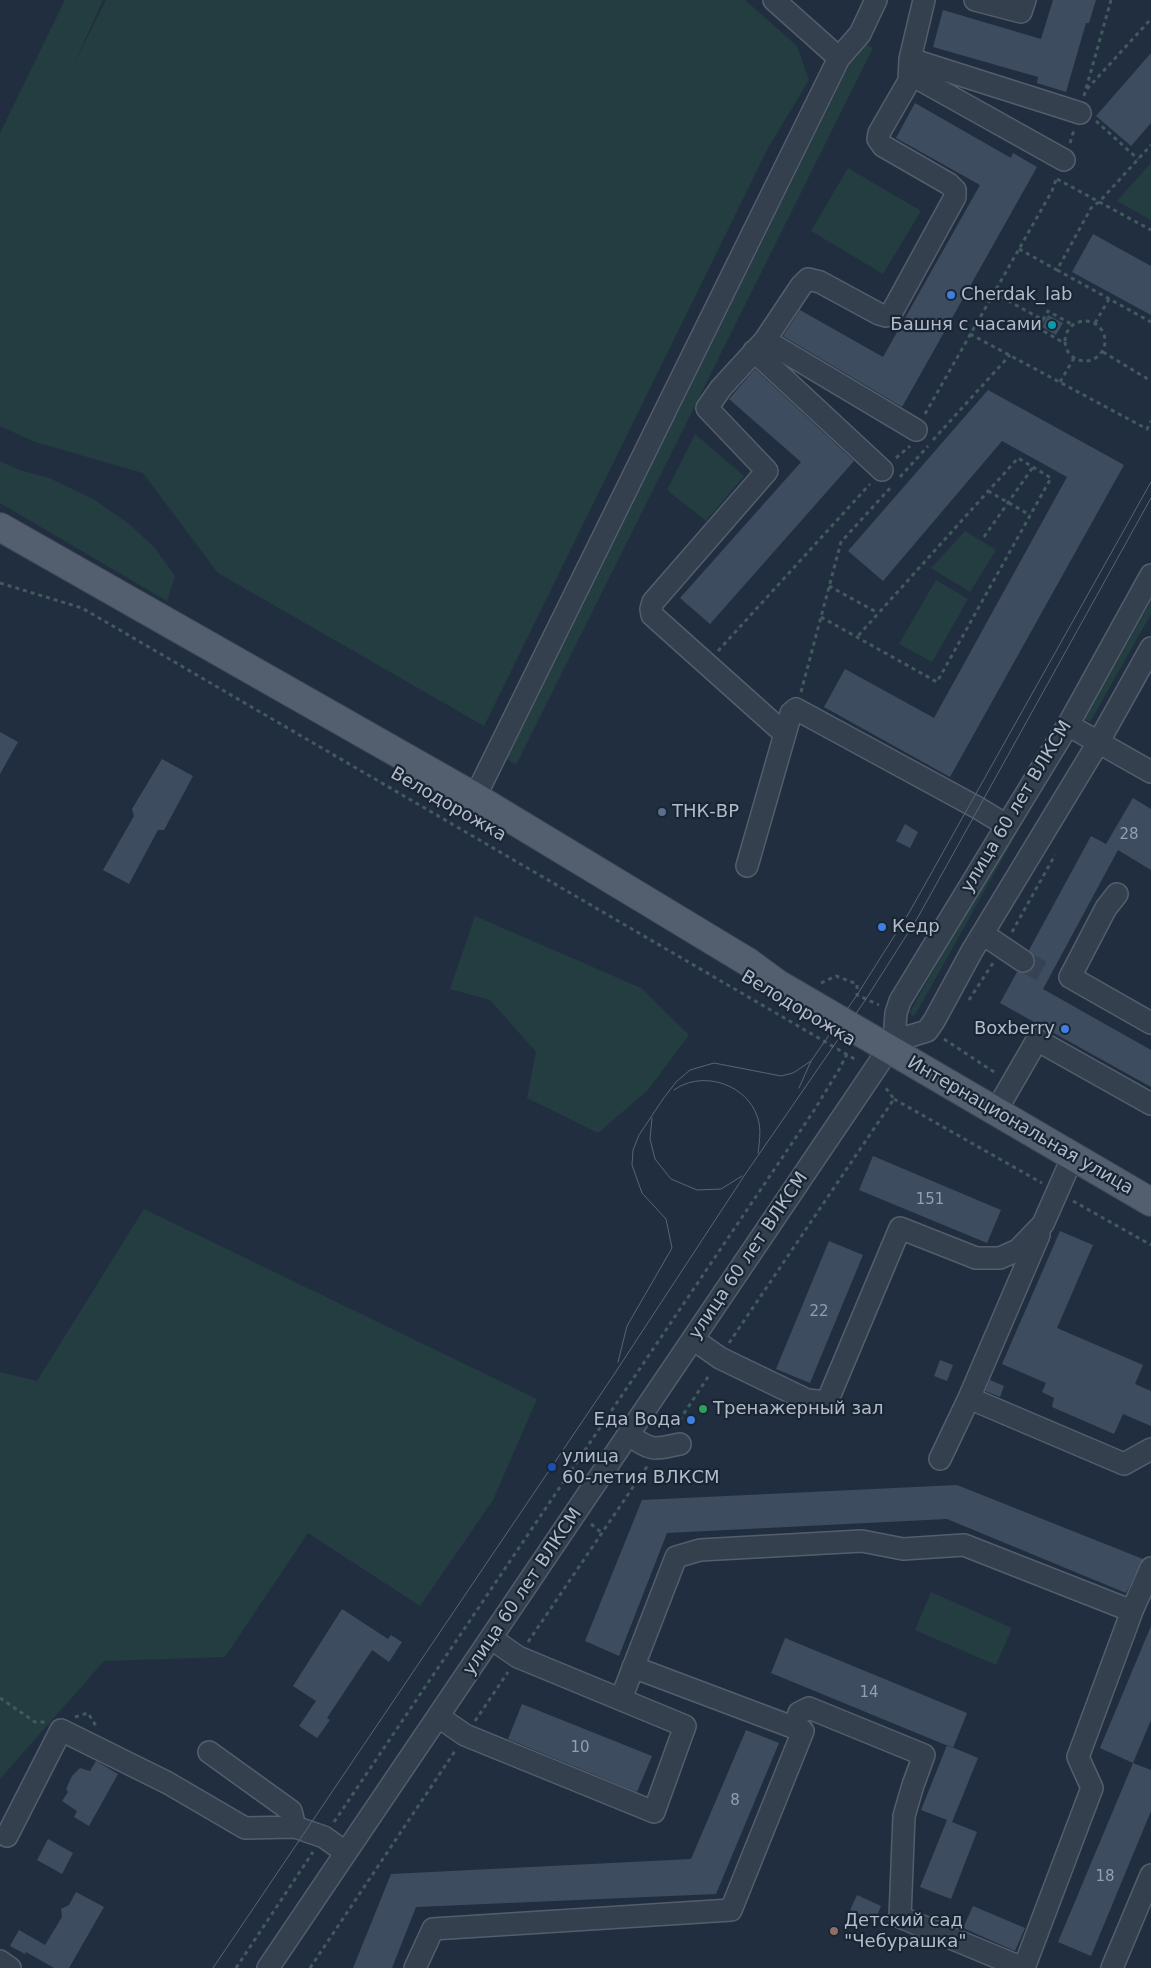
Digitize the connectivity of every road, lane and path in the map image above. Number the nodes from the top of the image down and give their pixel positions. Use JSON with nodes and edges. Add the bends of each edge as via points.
{"nodes":[{"id":1,"x":774,"y":0,"type":"edge"},
{"id":2,"x":876,"y":0,"type":"edge"},
{"id":3,"x":924,"y":0,"type":"edge"},
{"id":4,"x":975,"y":0,"type":"edge"},
{"id":5,"x":1025,"y":0,"type":"edge"},
{"id":6,"x":1111,"y":0,"type":"edge"},
{"id":7,"x":1151,"y":19,"type":"edge"},
{"id":8,"x":839,"y":58,"type":"junction"},
{"id":9,"x":910,"y":59,"type":"junction"},
{"id":10,"x":1086,"y":90,"type":"junction"},
{"id":11,"x":1080,"y":110,"type":"junction"},
{"id":12,"x":1151,"y":145,"type":"edge"},
{"id":13,"x":1138,"y":159,"type":"junction"},
{"id":14,"x":1060,"y":169,"type":"junction"},
{"id":15,"x":1100,"y":201,"type":"junction"},
{"id":16,"x":1151,"y":230,"type":"edge"},
{"id":17,"x":1018,"y":250,"type":"junction"},
{"id":18,"x":1057,"y":270,"type":"junction"},
{"id":19,"x":994,"y":293,"type":"junction"},
{"id":20,"x":1109,"y":299,"type":"junction"},
{"id":21,"x":1043,"y":320,"type":"junction"},
{"id":22,"x":1151,"y":322,"type":"edge"},
{"id":23,"x":1095,"y":323,"type":"junction"},
{"id":24,"x":1073,"y":325,"type":"junction"},
{"id":25,"x":970,"y":334,"type":"junction"},
{"id":26,"x":1066,"y":344,"type":"junction"},
{"id":27,"x":759,"y":345,"type":"junction"},
{"id":28,"x":1103,"y":352,"type":"junction"},
{"id":29,"x":1010,"y":355,"type":"junction"},
{"id":30,"x":1074,"y":358,"type":"junction"},
{"id":31,"x":1151,"y":380,"type":"edge"},
{"id":32,"x":1060,"y":382,"type":"junction"},
{"id":33,"x":1151,"y":421,"type":"edge"},
{"id":34,"x":916,"y":436,"type":"junction"},
{"id":35,"x":1033,"y":467,"type":"junction"},
{"id":36,"x":891,"y":478,"type":"junction"},
{"id":37,"x":988,"y":492,"type":"junction"},
{"id":38,"x":1008,"y":503,"type":"junction"},
{"id":39,"x":1030,"y":515,"type":"junction"},
{"id":40,"x":0,"y":526,"type":"edge"},
{"id":41,"x":984,"y":537,"type":"dead end"},
{"id":42,"x":1151,"y":575,"type":"edge"},
{"id":43,"x":0,"y":583,"type":"edge"},
{"id":44,"x":830,"y":586,"type":"junction"},
{"id":45,"x":878,"y":613,"type":"junction"},
{"id":46,"x":821,"y":617,"type":"junction"},
{"id":47,"x":857,"y":637,"type":"junction"},
{"id":48,"x":1151,"y":648,"type":"edge"},
{"id":49,"x":706,"y":664,"type":"junction"},
{"id":50,"x":796,"y":709,"type":"junction"},
{"id":51,"x":1068,"y":725,"type":"junction"},
{"id":52,"x":785,"y":734,"type":"junction"},
{"id":53,"x":1098,"y":743,"type":"junction"},
{"id":54,"x":1151,"y":772,"type":"edge"},
{"id":55,"x":475,"y":797,"type":"junction"},
{"id":56,"x":1006,"y":825,"type":"junction"},
{"id":57,"x":1055,"y":854,"type":"dead end"},
{"id":58,"x":747,"y":866,"type":"dead end"},
{"id":59,"x":1116,"y":894,"type":"dead end"},
{"id":60,"x":982,"y":934,"type":"junction"},
{"id":61,"x":1003,"y":948,"type":"junction"},
{"id":62,"x":1023,"y":961,"type":"tunnel mouth"},
{"id":63,"x":965,"y":1006,"type":"dead end"},
{"id":64,"x":1151,"y":1024,"type":"edge"},
{"id":65,"x":944,"y":1038,"type":"dead end"},
{"id":66,"x":847,"y":1054,"type":"junction"},
{"id":67,"x":886,"y":1054,"type":"junction"},
{"id":68,"x":1012,"y":1084,"type":"junction"},
{"id":69,"x":894,"y":1100,"type":"junction"},
{"id":70,"x":1151,"y":1104,"type":"edge"},
{"id":71,"x":996,"y":1111,"type":"junction"},
{"id":72,"x":1073,"y":1156,"type":"junction"},
{"id":73,"x":1058,"y":1192,"type":"junction"},
{"id":74,"x":1151,"y":1202,"type":"edge"},
{"id":75,"x":1043,"y":1224,"type":"junction"},
{"id":76,"x":1151,"y":1245,"type":"edge"},
{"id":77,"x":693,"y":1339,"type":"junction"},
{"id":78,"x":720,"y":1358,"type":"junction"},
{"id":79,"x":969,"y":1398,"type":"junction"},
{"id":80,"x":629,"y":1435,"type":"junction"},
{"id":81,"x":670,"y":1446,"type":"junction"},
{"id":82,"x":1151,"y":1449,"type":"edge"},
{"id":83,"x":940,"y":1459,"type":"dead end"},
{"id":84,"x":1151,"y":1568,"type":"edge"},
{"id":85,"x":1132,"y":1611,"type":"junction"},
{"id":86,"x":492,"y":1639,"type":"junction"},
{"id":87,"x":518,"y":1657,"type":"junction"},
{"id":88,"x":633,"y":1667,"type":"junction"},
{"id":89,"x":620,"y":1699,"type":"junction"},
{"id":90,"x":439,"y":1716,"type":"junction"},
{"id":91,"x":794,"y":1728,"type":"junction"},
{"id":92,"x":465,"y":1736,"type":"junction"},
{"id":93,"x":209,"y":1752,"type":"dead end"},
{"id":94,"x":295,"y":1827,"type":"junction"},
{"id":95,"x":7,"y":1836,"type":"dead end"},
{"id":96,"x":324,"y":1837,"type":"junction"},
{"id":97,"x":346,"y":1852,"type":"junction"},
{"id":98,"x":1151,"y":1875,"type":"edge"},
{"id":99,"x":0,"y":1960,"type":"edge"},
{"id":100,"x":10,"y":1968,"type":"edge"},
{"id":101,"x":236,"y":1968,"type":"edge"},
{"id":102,"x":268,"y":1968,"type":"edge"},
{"id":103,"x":310,"y":1968,"type":"edge"},
{"id":104,"x":416,"y":1968,"type":"edge"},
{"id":105,"x":1024,"y":1968,"type":"edge"},
{"id":106,"x":1112,"y":1968,"type":"edge"}],
"edges":[{"from":1,"to":8,"type":"street"},
{"from":2,"to":8,"type":"street","via":[[860,34]]},
{"from":3,"to":9,"type":"street"},
{"from":4,"to":5,"type":"street","via":[[1021,12]]},
{"from":6,"to":10,"type":"path"},
{"from":7,"to":10,"type":"path"},
{"from":8,"to":55,"type":"street"},
{"from":9,"to":11,"type":"street"},
{"from":9,"to":14,"type":"street","via":[[919,79]]},
{"from":9,"to":27,"type":"street","via":[[909,81],[878,139],[883,146],[950,184],[955,190],[955,197],[892,312],[886,316],[879,314],[820,282],[808,279]]},
{"from":10,"to":11,"type":"path"},
{"from":11,"to":13,"type":"path"},
{"from":11,"to":14,"type":"path"},
{"from":12,"to":13,"type":"path"},
{"from":13,"to":15,"type":"path"},
{"from":14,"to":15,"type":"path"},
{"from":14,"to":17,"type":"path","via":[[1052,191]]},
{"from":15,"to":16,"type":"path"},
{"from":15,"to":18,"type":"path","via":[[1091,208]]},
{"from":17,"to":18,"type":"path"},
{"from":17,"to":19,"type":"path"},
{"from":18,"to":20,"type":"path"},
{"from":19,"to":21,"type":"path"},
{"from":19,"to":25,"type":"path"},
{"from":20,"to":22,"type":"path"},
{"from":20,"to":23,"type":"path"},
{"from":21,"to":24,"type":"path","via":[[1048,312]]},
{"from":21,"to":26,"type":"path","via":[[1038,328]]},
{"from":23,"to":24,"type":"path","via":[[1082,321]]},
{"from":23,"to":28,"type":"path","via":[[1104,333]]},
{"from":24,"to":26,"type":"path","via":[[1066,334]]},
{"from":25,"to":29,"type":"path"},
{"from":25,"to":34,"type":"path"},
{"from":26,"to":30,"type":"path"},
{"from":27,"to":34,"type":"street"},
{"from":27,"to":36,"type":"street"},
{"from":27,"to":49,"type":"street","via":[[707,408],[766,471],[653,602],[651,609],[652,615]]},
{"from":28,"to":30,"type":"path","via":[[1086,362]]},
{"from":28,"to":31,"type":"path"},
{"from":29,"to":32,"type":"path"},
{"from":29,"to":36,"type":"path"},
{"from":30,"to":32,"type":"path"},
{"from":32,"to":33,"type":"path","via":[[1147,429]]},
{"from":34,"to":36,"type":"path"},
{"from":35,"to":37,"type":"path","via":[[1018,458]]},
{"from":35,"to":38,"type":"path"},
{"from":35,"to":39,"type":"path","via":[[1051,478]]},
{"from":36,"to":44,"type":"path","via":[[841,542]]},
{"from":36,"to":49,"type":"path"},
{"from":37,"to":38,"type":"path"},
{"from":37,"to":45,"type":"path"},
{"from":38,"to":39,"type":"path"},
{"from":38,"to":41,"type":"path"},
{"from":39,"to":47,"type":"path","via":[[937,682]]},
{"from":40,"to":55,"type":"main road","name":"Интернациональная улица"},
{"from":42,"to":51,"type":"street","name":"улица 60 лет ВЛКСМ"},
{"from":43,"to":66,"type":"path","name":"Велодорожка","via":[[82,608]]},
{"from":44,"to":45,"type":"path"},
{"from":44,"to":46,"type":"path"},
{"from":45,"to":47,"type":"path"},
{"from":46,"to":47,"type":"path"},
{"from":46,"to":50,"type":"path"},
{"from":48,"to":53,"type":"street","name":"улица 60 лет ВЛКСМ"},
{"from":49,"to":52,"type":"street"},
{"from":50,"to":52,"type":"street","via":[[791,713]]},
{"from":50,"to":56,"type":"street"},
{"from":51,"to":53,"type":"street"},
{"from":51,"to":56,"type":"street","name":"улица 60 лет ВЛКСМ"},
{"from":52,"to":58,"type":"street"},
{"from":53,"to":54,"type":"street"},
{"from":53,"to":60,"type":"street","name":"улица 60 лет ВЛКСМ"},
{"from":55,"to":67,"type":"main road","name":"Интернациональная улица","via":[[748,962]]},
{"from":56,"to":67,"type":"street","name":"улица 60 лет ВЛКСМ","via":[[900,1001]]},
{"from":57,"to":61,"type":"path"},
{"from":59,"to":64,"type":"street","via":[[1060,977]]},
{"from":60,"to":61,"type":"street"},
{"from":60,"to":67,"type":"street","name":"улица 60 лет ВЛКСМ","via":[[927,1031]]},
{"from":61,"to":62,"type":"street"},
{"from":61,"to":63,"type":"path"},
{"from":65,"to":68,"type":"path"},
{"from":66,"to":67,"type":"path","name":"Велодорожка"},
{"from":66,"to":96,"type":"path","via":[[814,1112]]},
{"from":67,"to":69,"type":"path"},
{"from":67,"to":71,"type":"main road","name":"Интернациональная улица"},
{"from":67,"to":77,"type":"street","name":"улица 60 лет ВЛКСМ"},
{"from":68,"to":70,"type":"street","via":[[1037,1040]]},
{"from":68,"to":71,"type":"street"},
{"from":69,"to":73,"type":"path"},
{"from":69,"to":78,"type":"path"},
{"from":71,"to":72,"type":"main road","name":"Интернациональная улица"},
{"from":72,"to":73,"type":"street"},
{"from":72,"to":74,"type":"main road","name":"Интернациональная улица"},
{"from":73,"to":75,"type":"street"},
{"from":73,"to":76,"type":"path"},
{"from":75,"to":78,"type":"street","via":[[1018,1250],[1000,1258],[976,1258],[900,1228],[827,1402],[807,1400]]},
{"from":75,"to":79,"type":"street"},
{"from":77,"to":78,"type":"street"},
{"from":77,"to":80,"type":"street","name":"улица 60 лет ВЛКСМ"},
{"from":78,"to":81,"type":"path"},
{"from":79,"to":82,"type":"street","via":[[1124,1464]]},
{"from":79,"to":83,"type":"street"},
{"from":80,"to":81,"type":"street","via":[[648,1448]]},
{"from":80,"to":86,"type":"street","name":"улица 60 лет ВЛКСМ"},
{"from":81,"to":87,"type":"path"},
{"from":84,"to":85,"type":"street"},
{"from":85,"to":88,"type":"street","via":[[964,1545],[903,1549],[862,1541],[700,1550],[676,1557]]},
{"from":85,"to":105,"type":"street","via":[[1078,1757],[1092,1788]]},
{"from":86,"to":87,"type":"street"},
{"from":86,"to":90,"type":"street","name":"улица 60 лет ВЛКСМ"},
{"from":87,"to":89,"type":"street"},
{"from":87,"to":92,"type":"path"},
{"from":88,"to":89,"type":"street"},
{"from":88,"to":91,"type":"street"},
{"from":89,"to":92,"type":"street","via":[[685,1726],[654,1812]]},
{"from":90,"to":92,"type":"street"},
{"from":90,"to":97,"type":"street","name":"улица 60 лет ВЛКСМ"},
{"from":91,"to":104,"type":"street","via":[[803,1731],[731,1910],[433,1929]]},
{"from":91,"to":105,"type":"street","via":[[799,1713],[809,1708],[924,1755],[904,1816],[900,1917]]},
{"from":92,"to":103,"type":"path"},
{"from":93,"to":94,"type":"street","via":[[291,1811]]},
{"from":94,"to":95,"type":"street","via":[[245,1828],[168,1783],[61,1730]]},
{"from":94,"to":96,"type":"street"},
{"from":96,"to":97,"type":"street"},
{"from":96,"to":101,"type":"path"},
{"from":97,"to":102,"type":"street","name":"улица 60 лет ВЛКСМ"},
{"from":98,"to":106,"type":"street"},
{"from":99,"to":100,"type":"street"}]}
